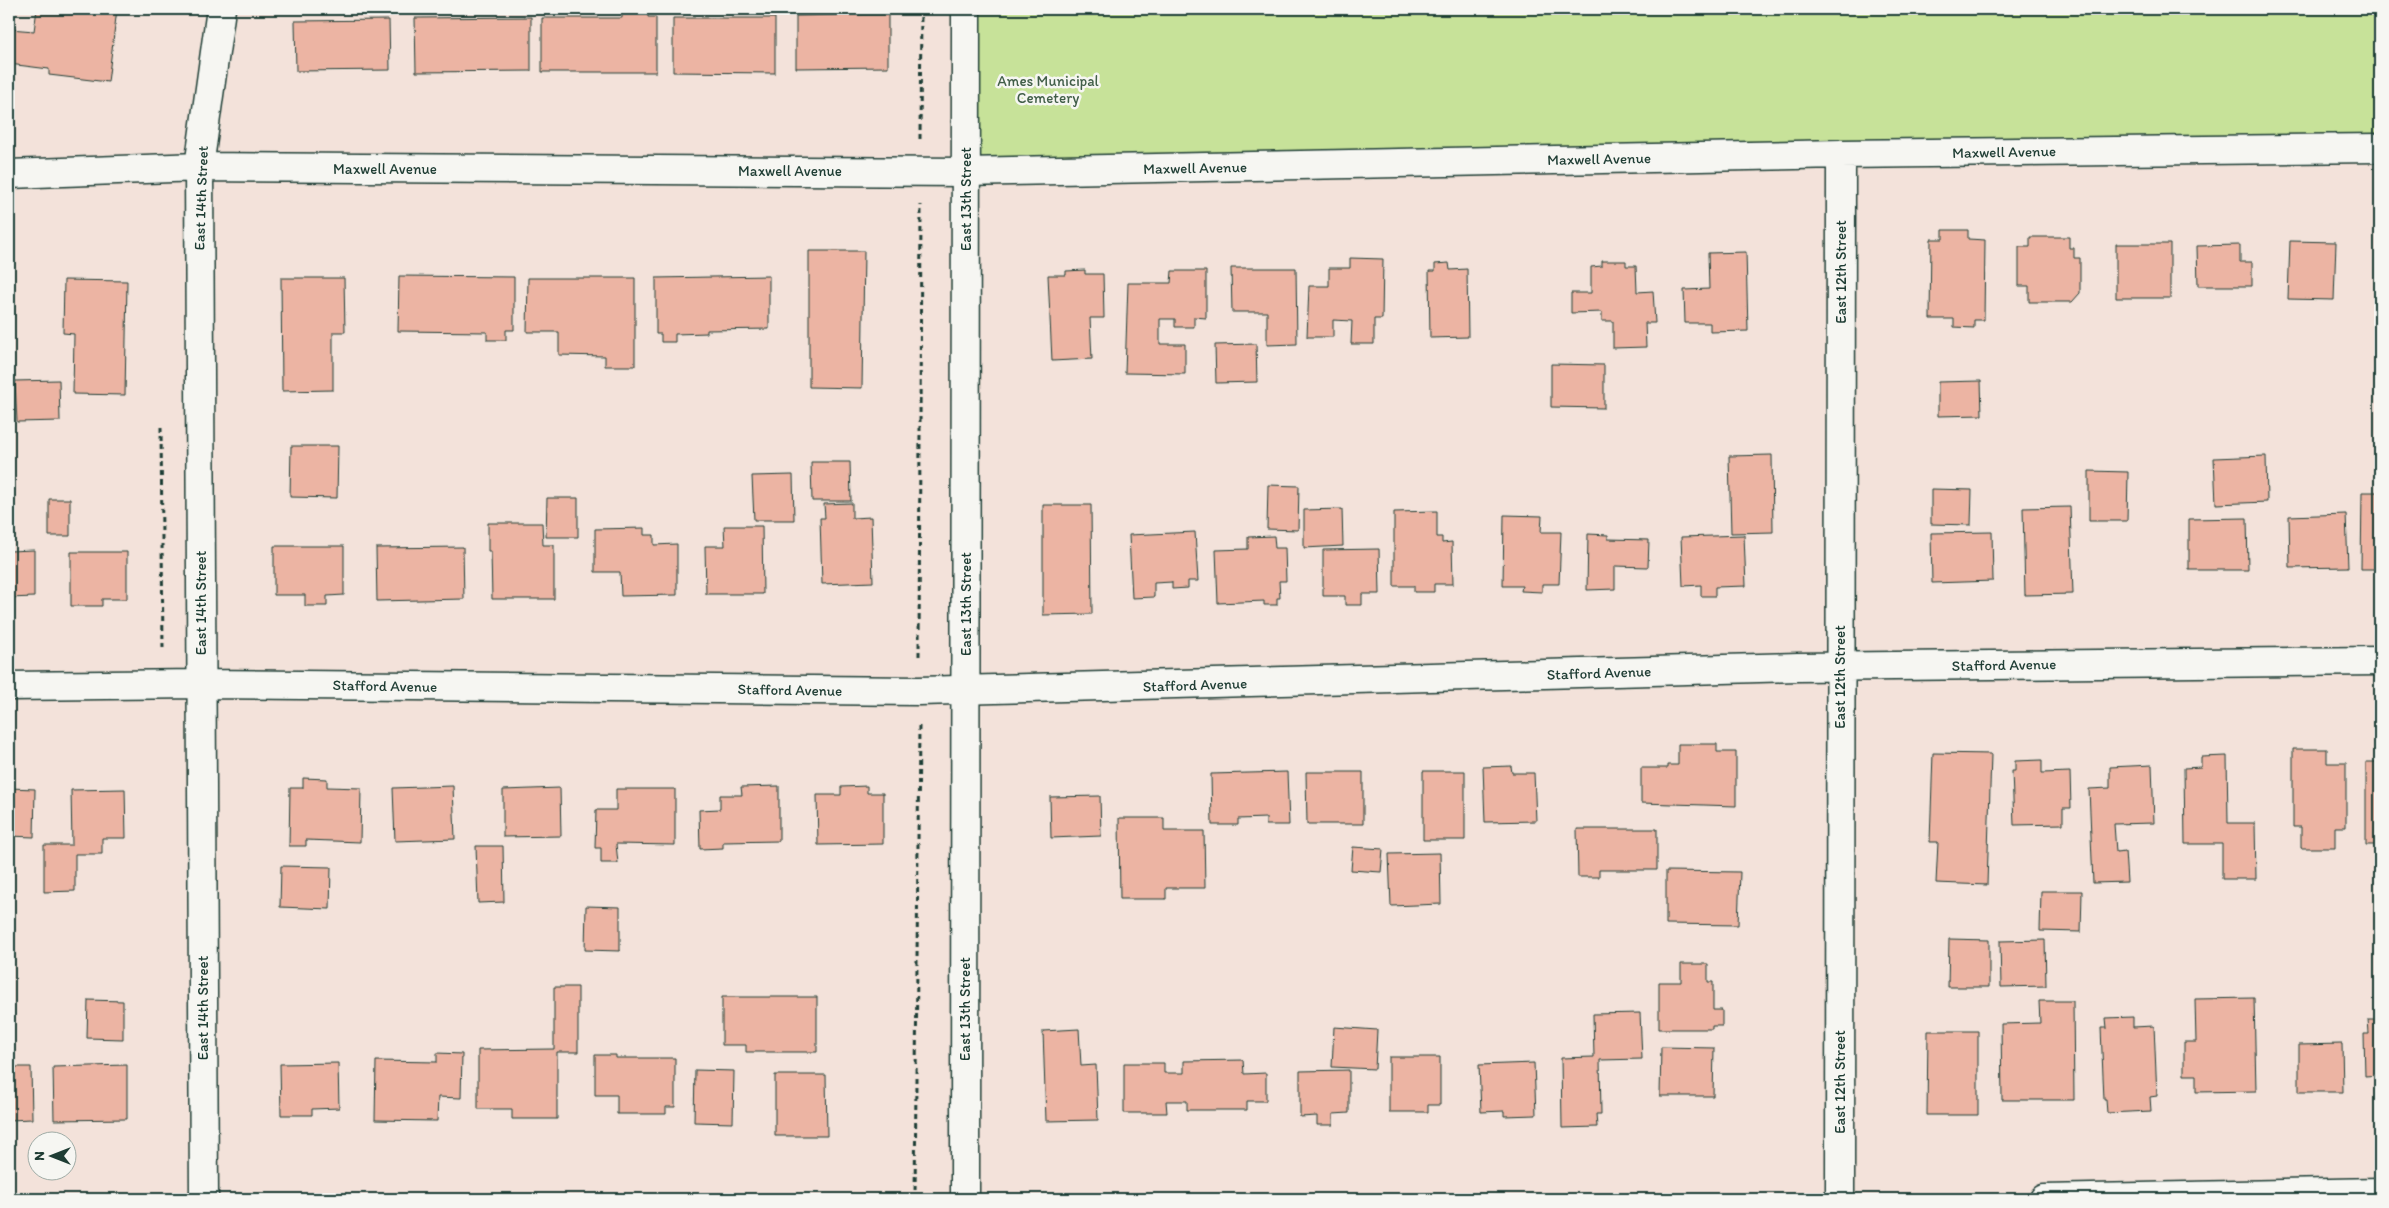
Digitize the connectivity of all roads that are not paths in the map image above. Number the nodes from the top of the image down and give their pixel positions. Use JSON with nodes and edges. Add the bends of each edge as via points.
{"nodes":[{"id":1,"x":221,"y":9,"type":"edge"},
{"id":2,"x":966,"y":9,"type":"edge"},
{"id":3,"x":2380,"y":148,"type":"edge"},
{"id":4,"x":1841,"y":154,"type":"junction"},
{"id":5,"x":199,"y":167,"type":"junction"},
{"id":6,"x":966,"y":172,"type":"junction"},
{"id":7,"x":9,"y":174,"type":"edge"},
{"id":8,"x":2380,"y":661,"type":"edge"},
{"id":9,"x":1840,"y":667,"type":"junction"},
{"id":10,"x":201,"y":684,"type":"junction"},
{"id":11,"x":9,"y":686,"type":"edge"},
{"id":12,"x":966,"y":691,"type":"junction"},
{"id":13,"x":2380,"y":1192,"type":"edge"},
{"id":14,"x":204,"y":1199,"type":"edge"},
{"id":15,"x":965,"y":1199,"type":"edge"},
{"id":16,"x":1840,"y":1199,"type":"edge"},
{"id":17,"x":2044,"y":1199,"type":"edge"}],
"edges":[{"from":1,"to":5,"type":"street","name":"East 14th Street"},
{"from":2,"to":6,"type":"street","name":"East 13th Street"},
{"from":3,"to":4,"type":"street","name":"Maxwell Avenue"},
{"from":4,"to":6,"type":"street","name":"Maxwell Avenue"},
{"from":4,"to":9,"type":"street","name":"East 12th Street"},
{"from":5,"to":6,"type":"street","name":"Maxwell Avenue"},
{"from":5,"to":7,"type":"street","name":"Maxwell Avenue"},
{"from":5,"to":10,"type":"street","name":"East 14th Street"},
{"from":6,"to":12,"type":"street","name":"East 13th Street"},
{"from":8,"to":9,"type":"street","name":"Stafford Avenue"},
{"from":9,"to":12,"type":"street","name":"Stafford Avenue"},
{"from":9,"to":16,"type":"street","name":"East 12th Street"},
{"from":10,"to":11,"type":"street","name":"Stafford Avenue"},
{"from":10,"to":12,"type":"street","name":"Stafford Avenue"},
{"from":10,"to":14,"type":"street","name":"East 14th Street"},
{"from":12,"to":15,"type":"street","name":"East 13th Street"},
{"from":13,"to":17,"type":"street"}]}
